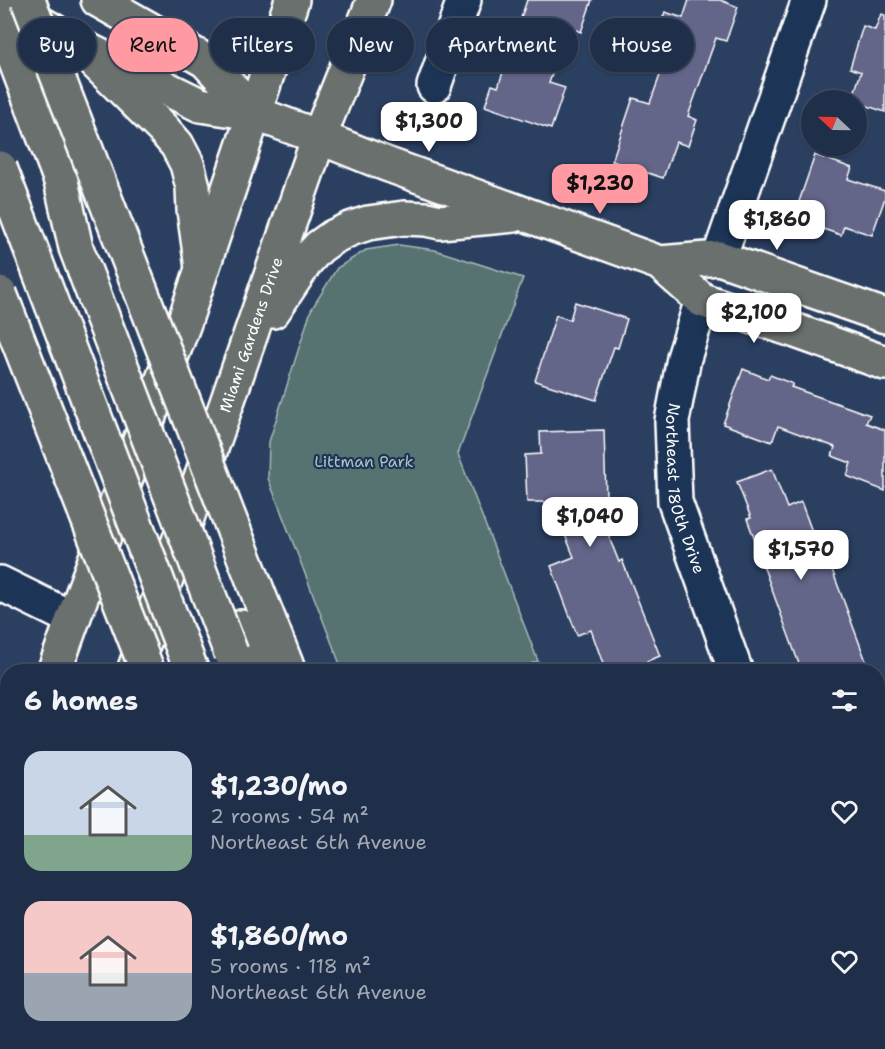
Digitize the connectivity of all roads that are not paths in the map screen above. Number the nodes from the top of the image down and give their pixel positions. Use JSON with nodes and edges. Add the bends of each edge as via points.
{"nodes":[{"id":1,"x":0,"y":0,"type":"edge"},
{"id":2,"x":28,"y":0,"type":"edge"},
{"id":3,"x":98,"y":0,"type":"edge"},
{"id":4,"x":292,"y":0,"type":"edge"},
{"id":5,"x":374,"y":0,"type":"edge"},
{"id":6,"x":464,"y":0,"type":"edge"},
{"id":7,"x":809,"y":0,"type":"edge"},
{"id":8,"x":31,"y":18,"type":"edge"},
{"id":9,"x":0,"y":20,"type":"edge"},
{"id":10,"x":96,"y":54,"type":"edge"},
{"id":11,"x":96,"y":63,"type":"edge"},
{"id":12,"x":434,"y":86,"type":"dead end"},
{"id":13,"x":254,"y":113,"type":"junction"},
{"id":14,"x":320,"y":137,"type":"junction"},
{"id":15,"x":0,"y":168,"type":"edge"},
{"id":16,"x":522,"y":214,"type":"junction"},
{"id":17,"x":719,"y":258,"type":"junction"},
{"id":18,"x":660,"y":263,"type":"junction"},
{"id":19,"x":202,"y":268,"type":"junction"},
{"id":20,"x":0,"y":294,"type":"edge"},
{"id":21,"x":702,"y":300,"type":"junction"},
{"id":22,"x":885,"y":316,"type":"edge"},
{"id":23,"x":246,"y":350,"type":"junction"},
{"id":24,"x":885,"y":363,"type":"edge"},
{"id":25,"x":0,"y":583,"type":"edge"},
{"id":26,"x":73,"y":619,"type":"junction"},
{"id":27,"x":236,"y":651,"type":"edge"},
{"id":28,"x":57,"y":664,"type":"edge"},
{"id":29,"x":137,"y":664,"type":"edge"},
{"id":30,"x":145,"y":664,"type":"edge"},
{"id":31,"x":189,"y":664,"type":"edge"},
{"id":32,"x":250,"y":664,"type":"edge"},
{"id":33,"x":285,"y":664,"type":"edge"},
{"id":34,"x":733,"y":664,"type":"edge"}],
"edges":[{"from":1,"to":8,"type":"main road"},
{"from":2,"to":33,"type":"main road","bridge":true},
{"from":3,"to":13,"type":"main road","via":[[206,61]]},
{"from":4,"to":13,"type":"main road"},
{"from":5,"to":14,"type":"main road","name":"Miami Gardens Drive"},
{"from":6,"to":12,"type":"street"},
{"from":7,"to":17,"type":"street"},
{"from":9,"to":27,"type":"main road","bridge":true,"via":[[61,181],[89,236]]},
{"from":10,"to":13,"type":"main road","via":[[200,105]]},
{"from":11,"to":19,"type":"main road","via":[[163,129],[187,164]]},
{"from":13,"to":14,"type":"main road"},
{"from":13,"to":19,"type":"main road"},
{"from":14,"to":16,"type":"main road"},
{"from":14,"to":23,"type":"main road","name":"Miami Gardens Drive"},
{"from":15,"to":31,"type":"main road","bridge":true},
{"from":16,"to":18,"type":"main road"},
{"from":16,"to":23,"type":"main road","via":[[440,222],[387,219],[333,237],[307,260]]},
{"from":17,"to":18,"type":"main road"},
{"from":17,"to":22,"type":"main road"},
{"from":18,"to":21,"type":"main road"},
{"from":19,"to":26,"type":"main road"},
{"from":20,"to":30,"type":"main road","bridge":true},
{"from":21,"to":24,"type":"main road"},
{"from":21,"to":34,"type":"street","name":"Northeast 180th Drive","via":[[684,358],[672,422],[675,502]]},
{"from":23,"to":29,"type":"main road","name":"Miami Gardens Drive"},
{"from":25,"to":26,"type":"street"},
{"from":26,"to":28,"type":"main road"},
{"from":27,"to":32,"type":"main road"}]}
